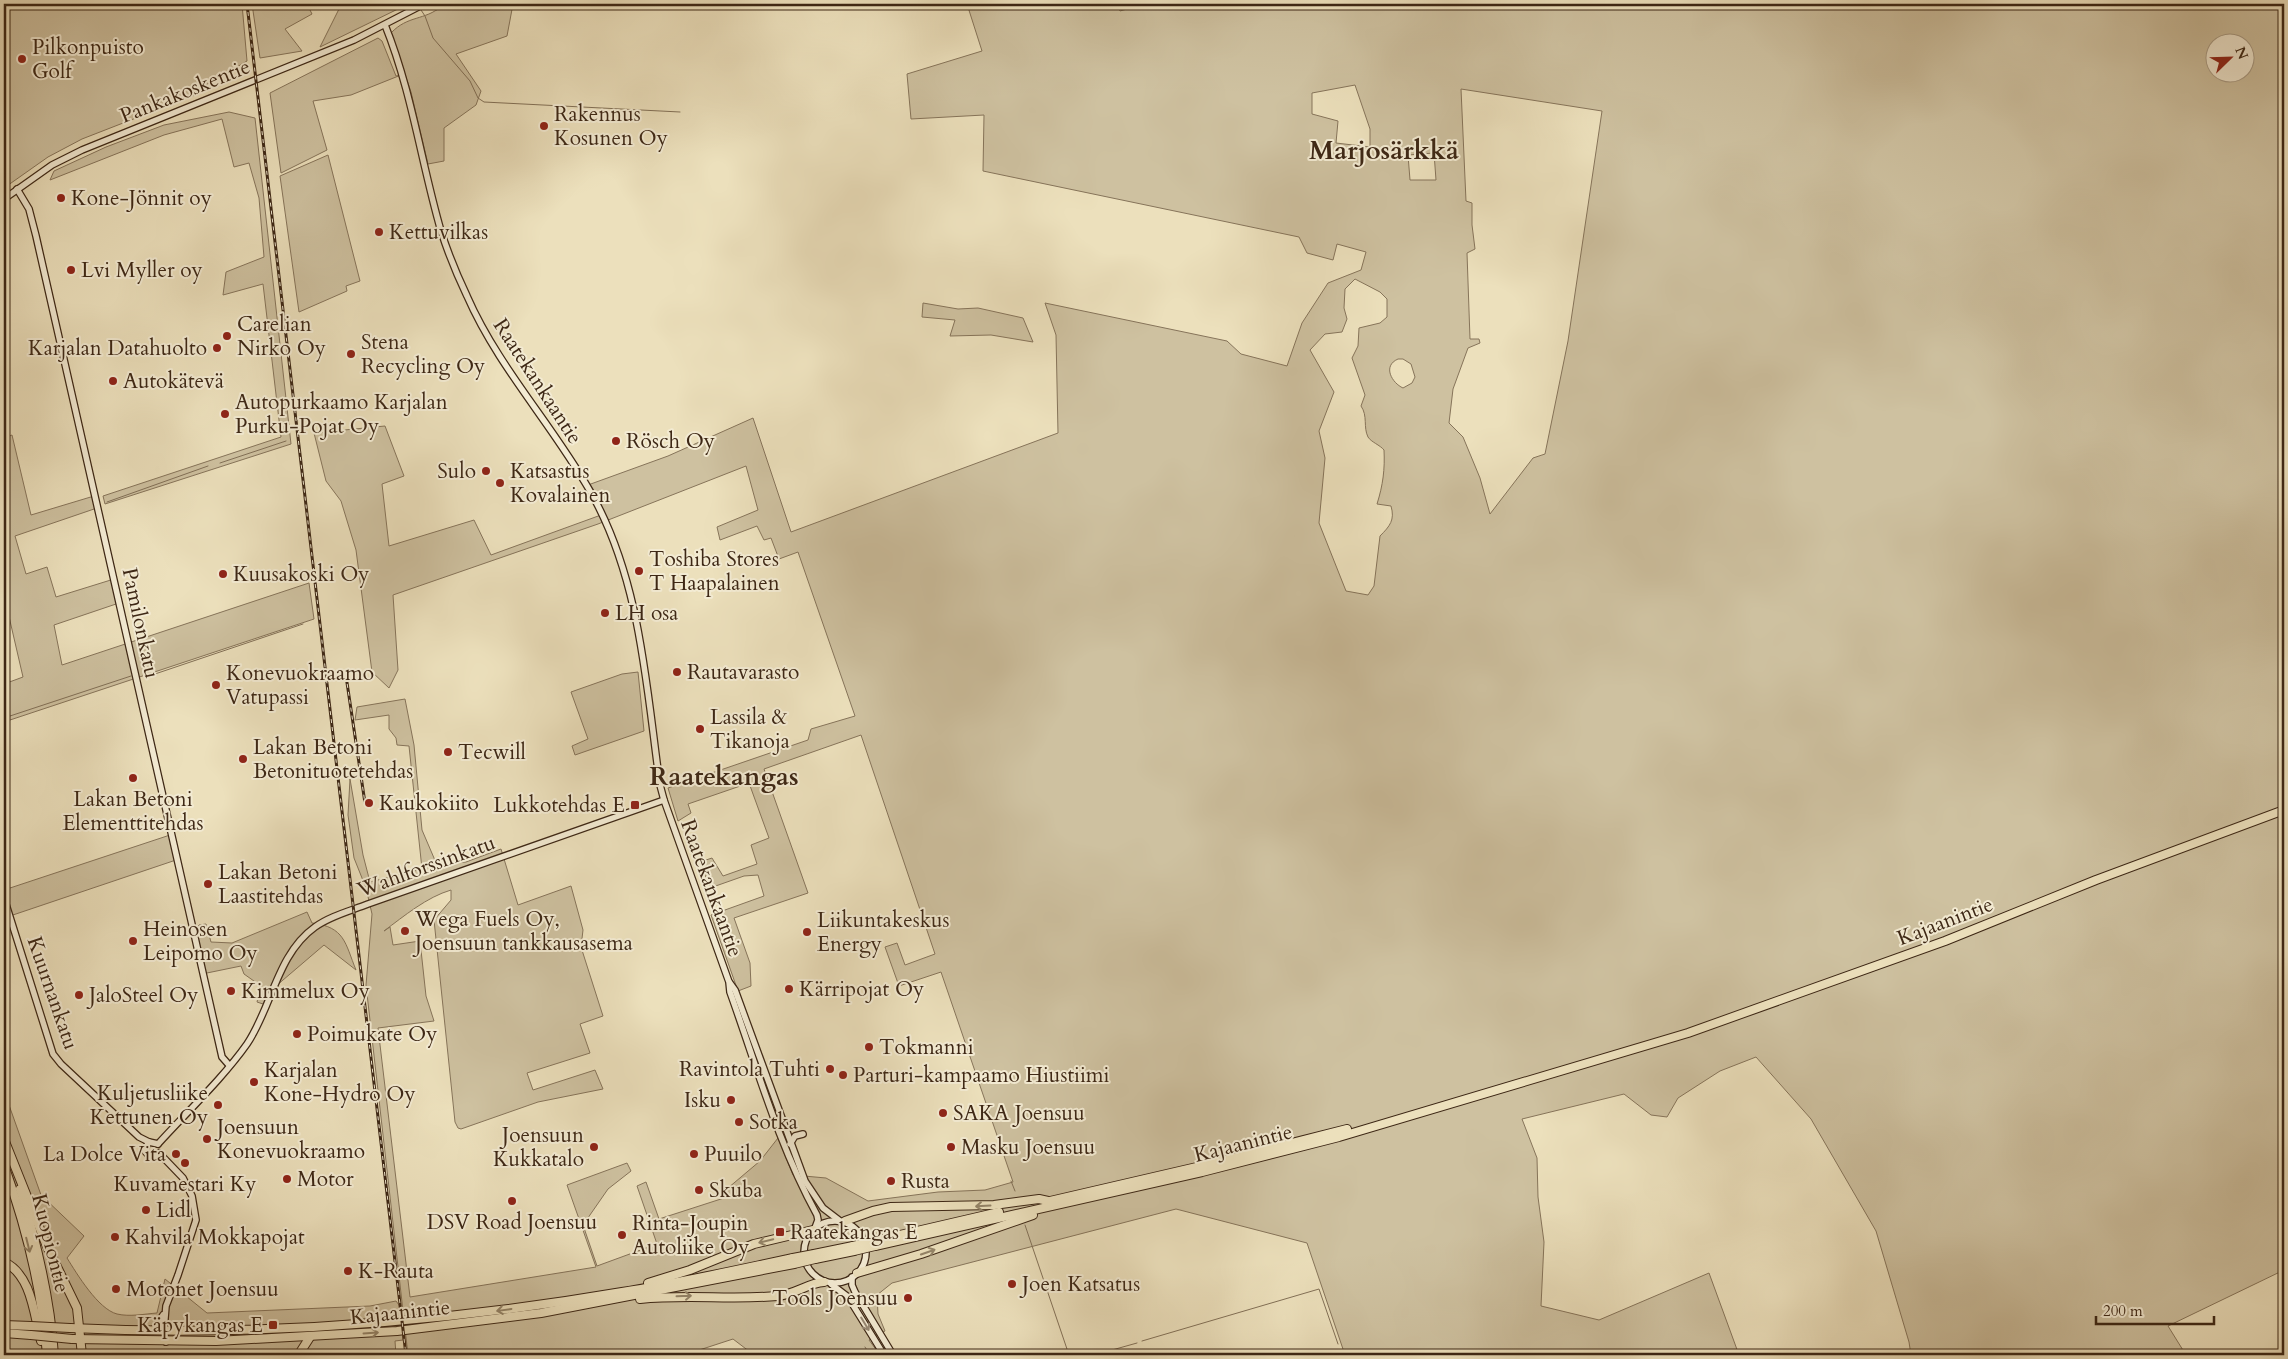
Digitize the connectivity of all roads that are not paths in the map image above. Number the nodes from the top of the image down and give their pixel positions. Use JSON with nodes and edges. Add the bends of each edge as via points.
{"nodes":[{"id":1,"x":424,"y":4,"type":"edge"},
{"id":2,"x":385,"y":25,"type":"junction"},
{"id":3,"x":17,"y":189,"type":"junction"},
{"id":4,"x":4,"y":199,"type":"edge"},
{"id":5,"x":664,"y":800,"type":"junction"},
{"id":6,"x":2284,"y":810,"type":"edge"},
{"id":7,"x":4,"y":898,"type":"edge"},
{"id":8,"x":729,"y":982,"type":"junction"},
{"id":9,"x":229,"y":1065,"type":"junction"},
{"id":10,"x":132,"y":1130,"type":"junction"},
{"id":11,"x":803,"y":1134,"type":"dead end"},
{"id":12,"x":4,"y":1141,"type":"edge"},
{"id":13,"x":149,"y":1142,"type":"junction"},
{"id":14,"x":158,"y":1144,"type":"junction"},
{"id":15,"x":790,"y":1144,"type":"junction"},
{"id":16,"x":144,"y":1147,"type":"junction"},
{"id":17,"x":159,"y":1153,"type":"junction"},
{"id":18,"x":4,"y":1165,"type":"edge"},
{"id":19,"x":1049,"y":1204,"type":"junction"},
{"id":20,"x":842,"y":1221,"type":"junction"},
{"id":21,"x":814,"y":1229,"type":"junction"},
{"id":22,"x":793,"y":1261,"type":"junction"},
{"id":23,"x":4,"y":1262,"type":"edge"},
{"id":24,"x":855,"y":1275,"type":"junction"},
{"id":25,"x":826,"y":1282,"type":"junction"},
{"id":26,"x":171,"y":1294,"type":"junction"},
{"id":27,"x":605,"y":1294,"type":"junction"},
{"id":28,"x":601,"y":1302,"type":"junction"},
{"id":29,"x":166,"y":1306,"type":"junction"},
{"id":30,"x":78,"y":1315,"type":"junction"},
{"id":31,"x":4,"y":1325,"type":"edge"},
{"id":32,"x":79,"y":1329,"type":"junction"},
{"id":33,"x":100,"y":1329,"type":"junction"},
{"id":34,"x":153,"y":1331,"type":"junction"},
{"id":35,"x":166,"y":1331,"type":"junction"},
{"id":36,"x":4,"y":1333,"type":"edge"},
{"id":37,"x":310,"y":1337,"type":"junction"},
{"id":38,"x":81,"y":1340,"type":"junction"},
{"id":39,"x":96,"y":1340,"type":"junction"},
{"id":40,"x":166,"y":1342,"type":"junction"},
{"id":41,"x":302,"y":1350,"type":"dead end"},
{"id":42,"x":45,"y":1355,"type":"edge"},
{"id":43,"x":54,"y":1355,"type":"edge"},
{"id":44,"x":82,"y":1355,"type":"edge"},
{"id":45,"x":884,"y":1355,"type":"edge"},
{"id":46,"x":892,"y":1355,"type":"edge"}],
"edges":[{"from":1,"to":2,"type":"main road","name":"Pankakoskentie"},
{"from":2,"to":3,"type":"main road","name":"Pankakoskentie","via":[[82,150]]},
{"from":2,"to":5,"type":"main road","name":"Raatekankaantie","via":[[411,102],[442,232],[468,299],[491,344],[591,492],[615,547],[639,633]]},
{"from":3,"to":4,"type":"main road","name":"Pankakoskentie"},
{"from":3,"to":9,"type":"main road","name":"Pamilonkatu","via":[[29,209],[36,236],[222,1056]]},
{"from":5,"to":8,"type":"main road","name":"Raatekankaantie"},
{"from":5,"to":9,"type":"main road","name":"Wahlforssinkatu","via":[[368,904],[315,926],[288,957],[254,1032]]},
{"from":6,"to":19,"type":"highway","name":"Kajaanintie","via":[[2096,880],[1946,941],[1688,1033],[1330,1134]]},
{"from":7,"to":10,"type":"main road","name":"Kuurnankatu","via":[[53,1054]]},
{"from":8,"to":15,"type":"main road","name":"Raatekankaantie","via":[[735,990]]},
{"from":8,"to":21,"type":"main road","name":"Raatekankaantie","via":[[780,1135],[817,1215]]},
{"from":9,"to":14,"type":"main road","name":"Wahlforssinkatu"},
{"from":10,"to":13,"type":"main road","name":"Kuurnankatu"},
{"from":10,"to":16,"type":"main road","name":"Kuurnankatu"},
{"from":11,"to":15,"type":"main road","via":[[794,1136]]},
{"from":12,"to":30,"type":"highway"},
{"from":12,"to":43,"type":"highway","name":"Kuopiontie","via":[[41,1264]]},
{"from":13,"to":14,"type":"main road"},
{"from":13,"to":16,"type":"main road"},
{"from":14,"to":17,"type":"main road"},
{"from":15,"to":20,"type":"main road","name":"Raatekankaantie","via":[[818,1203]]},
{"from":16,"to":17,"type":"main road","via":[[144,1152],[150,1157]]},
{"from":17,"to":26,"type":"main road","via":[[183,1178],[192,1196],[196,1220]]},
{"from":18,"to":42,"type":"highway","name":"Kuopiontie","one_way":true,"via":[[33,1265],[45,1333]]},
{"from":19,"to":20,"type":"highway","one_way":true,"via":[[1039,1199],[986,1206],[891,1207]]},
{"from":19,"to":22,"type":"highway","name":"Kajaanintie","bridge":true},
{"from":24,"to":19,"type":"highway","one_way":true,"via":[[1042,1212]]},
{"from":20,"to":21,"type":"main road","via":[[825,1222]]},
{"from":20,"to":24,"type":"main road","via":[[856,1228],[865,1245],[865,1257]]},
{"from":21,"to":25,"type":"main road","via":[[804,1245],[804,1258],[810,1273]]},
{"from":21,"to":27,"type":"highway","one_way":true,"via":[[754,1244],[690,1270]]},
{"from":22,"to":27,"type":"highway","name":"Kajaanintie"},
{"from":22,"to":28,"type":"highway","name":"Kajaanintie"},
{"from":23,"to":42,"type":"highway","via":[[19,1273],[27,1287]]},
{"from":24,"to":25,"type":"main road","via":[[842,1283]]},
{"from":24,"to":46,"type":"main road","via":[[852,1285],[857,1297]]},
{"from":28,"to":25,"type":"highway","one_way":true,"via":[[678,1296],[780,1296],[816,1282]]},
{"from":25,"to":45,"type":"main road","one_way":true,"via":[[848,1297]]},
{"from":26,"to":29,"type":"main road"},
{"from":26,"to":35,"type":"main road"},
{"from":27,"to":35,"type":"highway","name":"Kajaanintie","one_way":true,"via":[[473,1314],[384,1323]]},
{"from":37,"to":28,"type":"highway","name":"Kajaanintie","one_way":true,"via":[[397,1331],[541,1314]]},
{"from":29,"to":34,"type":"main road"},
{"from":29,"to":35,"type":"main road"},
{"from":30,"to":32,"type":"highway"},
{"from":30,"to":33,"type":"highway","via":[[88,1325]]},
{"from":31,"to":32,"type":"highway","name":"Kajaanintie","bridge":true},
{"from":32,"to":33,"type":"highway","name":"Kajaanintie"},
{"from":32,"to":38,"type":"highway"},
{"from":33,"to":34,"type":"highway","name":"Kajaanintie"},
{"from":34,"to":35,"type":"highway","name":"Kajaanintie"},
{"from":35,"to":40,"type":"main road"},
{"from":36,"to":38,"type":"highway","name":"Kajaanintie","bridge":true},
{"from":37,"to":40,"type":"highway","name":"Kajaanintie"},
{"from":37,"to":41,"type":"highway"},
{"from":38,"to":39,"type":"highway","name":"Kajaanintie"},
{"from":38,"to":44,"type":"highway"},
{"from":39,"to":40,"type":"highway","name":"Kajaanintie"},
{"from":39,"to":44,"type":"highway"}]}
